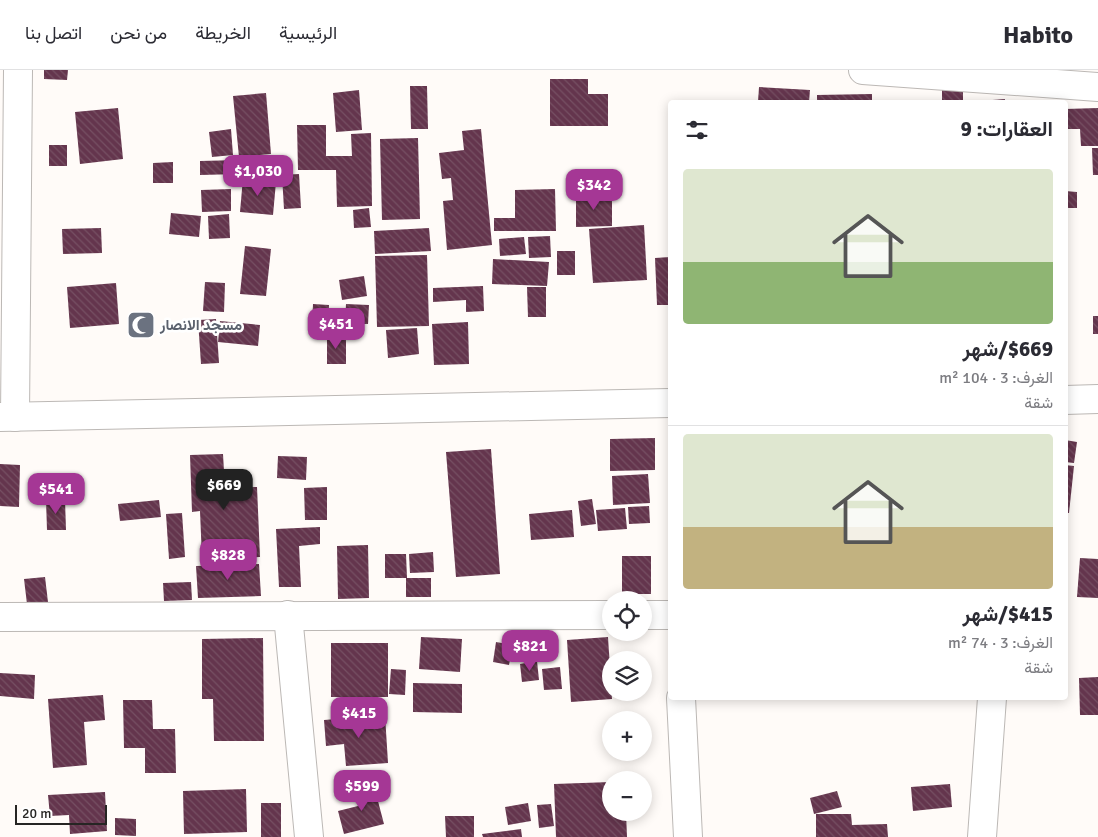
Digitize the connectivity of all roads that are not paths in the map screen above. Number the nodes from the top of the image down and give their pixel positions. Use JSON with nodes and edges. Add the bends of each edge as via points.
{"nodes":[{"id":1,"x":18,"y":70,"type":"edge"},
{"id":2,"x":863,"y":70,"type":"edge"},
{"id":3,"x":1098,"y":87,"type":"edge"},
{"id":4,"x":1098,"y":399,"type":"edge"},
{"id":5,"x":1068,"y":400,"type":"edge"},
{"id":6,"x":668,"y":403,"type":"edge"},
{"id":7,"x":8,"y":417,"type":"edge"},
{"id":8,"x":288,"y":615,"type":"junction"},
{"id":9,"x":602,"y":615,"type":"edge"},
{"id":10,"x":652,"y":615,"type":"edge"},
{"id":11,"x":668,"y":615,"type":"edge"},
{"id":12,"x":0,"y":617,"type":"edge"},
{"id":13,"x":681,"y":700,"type":"edge"},
{"id":14,"x":992,"y":700,"type":"edge"},
{"id":15,"x":309,"y":837,"type":"edge"},
{"id":16,"x":688,"y":837,"type":"edge"},
{"id":17,"x":982,"y":837,"type":"edge"}],
"edges":[{"from":1,"to":7,"type":"street"},
{"from":2,"to":3,"type":"street"},
{"from":4,"to":5,"type":"street"},
{"from":6,"to":7,"type":"street"},
{"from":8,"to":9,"type":"street"},
{"from":8,"to":12,"type":"street"},
{"from":8,"to":15,"type":"street"},
{"from":10,"to":11,"type":"street"},
{"from":13,"to":16,"type":"street"},
{"from":14,"to":17,"type":"street"}]}
